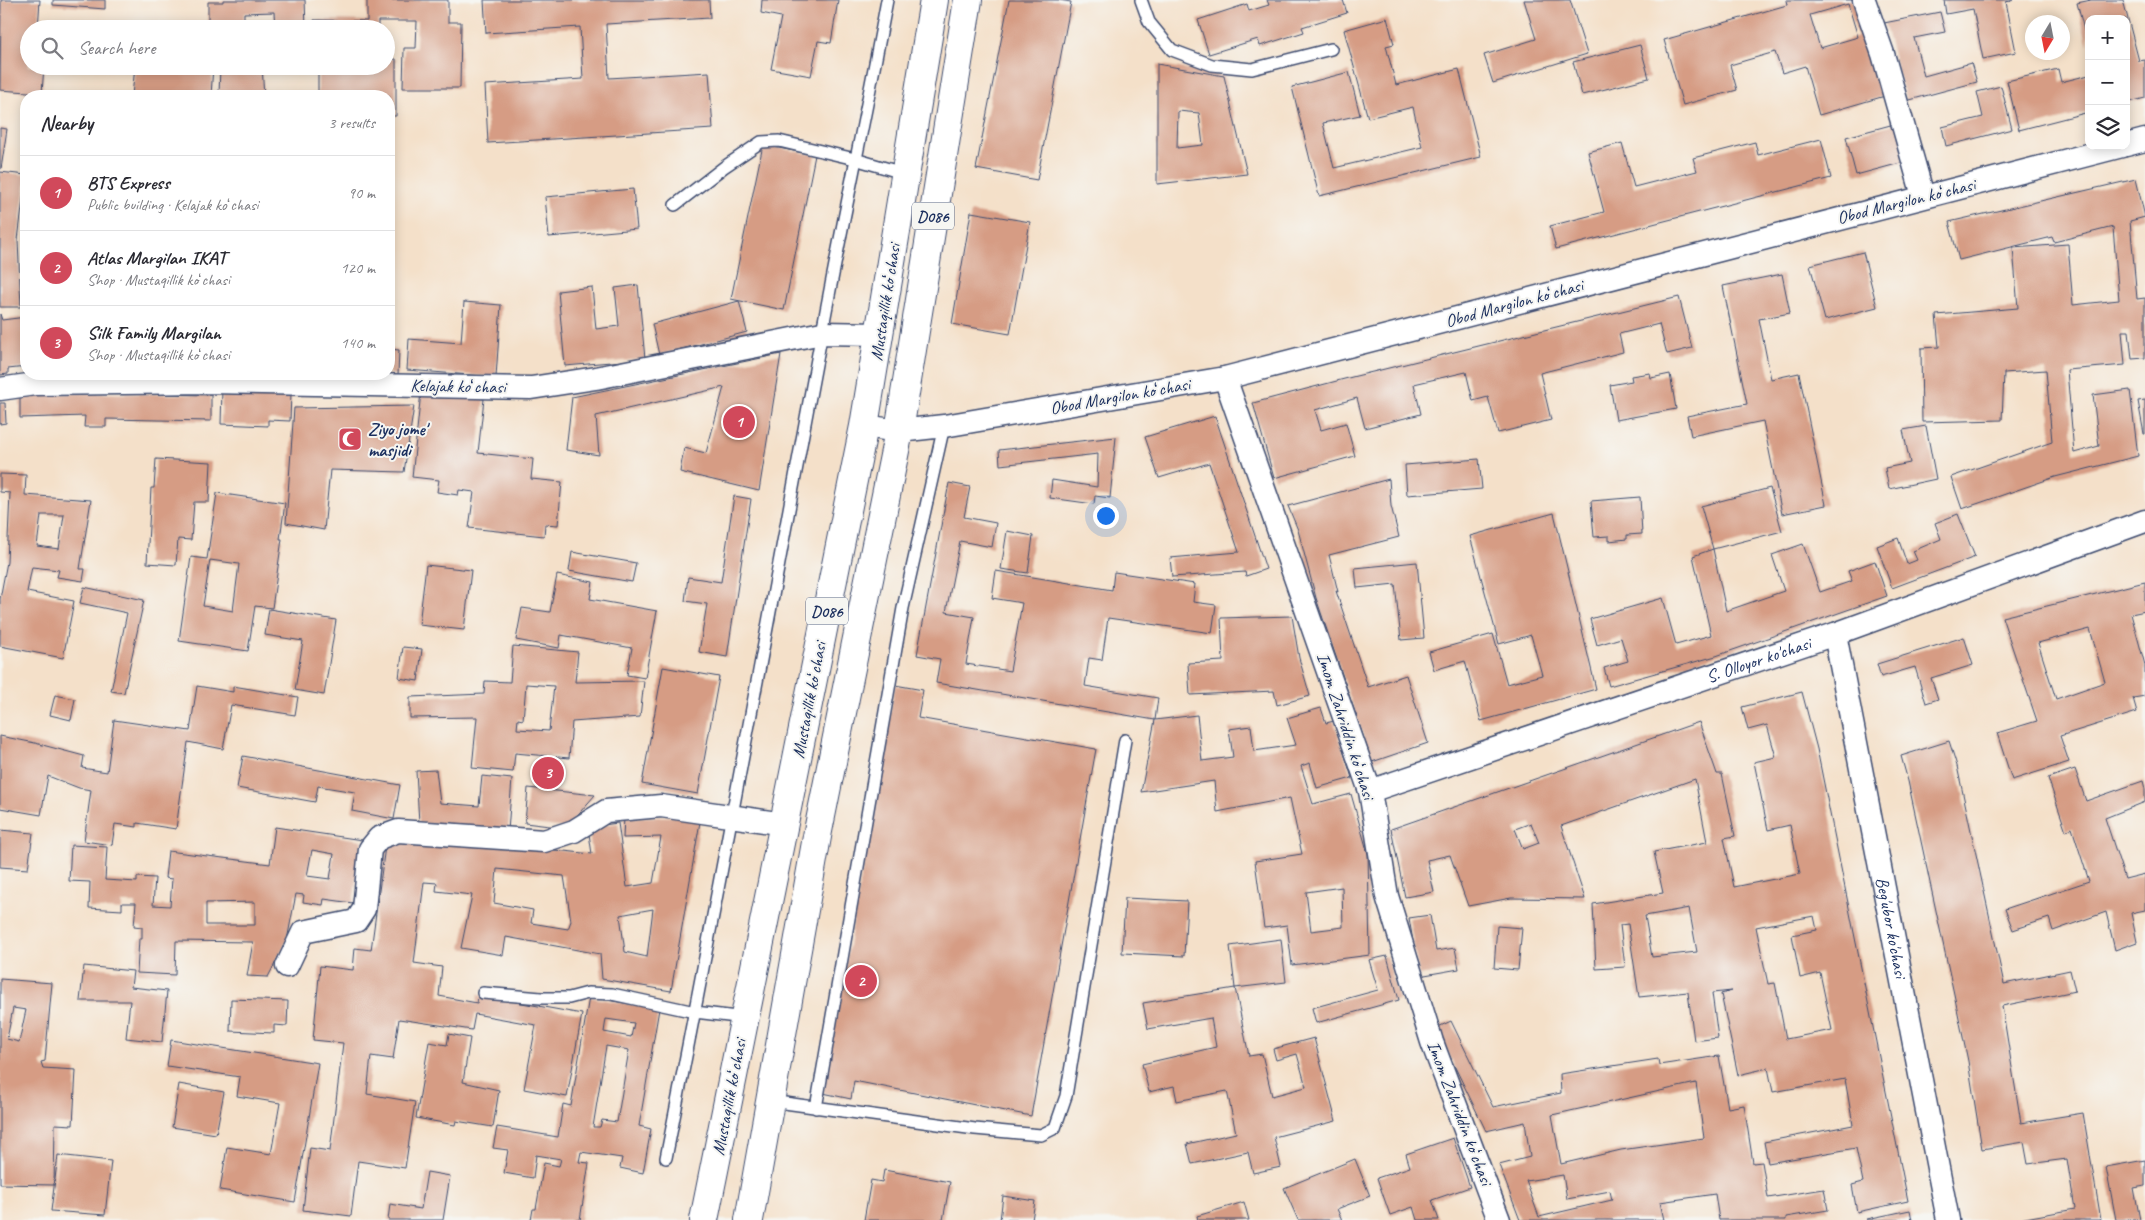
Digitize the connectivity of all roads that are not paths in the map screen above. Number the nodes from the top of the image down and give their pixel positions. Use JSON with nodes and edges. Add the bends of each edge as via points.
{"nodes":[{"id":1,"x":887,"y":0,"type":"edge"},
{"id":2,"x":934,"y":0,"type":"edge"},
{"id":3,"x":968,"y":0,"type":"edge"},
{"id":4,"x":1141,"y":0,"type":"edge"},
{"id":5,"x":1864,"y":0,"type":"edge"},
{"id":6,"x":1331,"y":49,"type":"dead end"},
{"id":7,"x":2145,"y":140,"type":"edge"},
{"id":8,"x":2130,"y":144,"type":"edge"},
{"id":9,"x":2106,"y":150,"type":"edge"},
{"id":10,"x":855,"y":159,"type":"junction"},
{"id":11,"x":906,"y":174,"type":"junction"},
{"id":12,"x":1923,"y":196,"type":"junction"},
{"id":13,"x":675,"y":205,"type":"dead end"},
{"id":14,"x":822,"y":333,"type":"junction"},
{"id":15,"x":879,"y":334,"type":"junction"},
{"id":16,"x":1225,"y":378,"type":"junction"},
{"id":17,"x":152,"y":380,"type":"edge"},
{"id":18,"x":274,"y":380,"type":"edge"},
{"id":19,"x":0,"y":389,"type":"edge"},
{"id":20,"x":864,"y":426,"type":"junction"},
{"id":21,"x":944,"y":426,"type":"junction"},
{"id":22,"x":899,"y":431,"type":"junction"},
{"id":23,"x":2145,"y":521,"type":"edge"},
{"id":24,"x":1835,"y":634,"type":"junction"},
{"id":25,"x":1125,"y":740,"type":"dead end"},
{"id":26,"x":1370,"y":791,"type":"junction"},
{"id":27,"x":731,"y":816,"type":"junction"},
{"id":28,"x":784,"y":824,"type":"junction"},
{"id":29,"x":287,"y":966,"type":"dead end"},
{"id":30,"x":483,"y":993,"type":"dead end"},
{"id":31,"x":695,"y":1012,"type":"junction"},
{"id":32,"x":744,"y":1018,"type":"junction"},
{"id":33,"x":770,"y":1101,"type":"junction"},
{"id":34,"x":816,"y":1108,"type":"junction"},
{"id":35,"x":666,"y":1158,"type":"dead end"},
{"id":36,"x":704,"y":1220,"type":"edge"},
{"id":37,"x":749,"y":1220,"type":"edge"},
{"id":38,"x":1499,"y":1220,"type":"edge"},
{"id":39,"x":1948,"y":1220,"type":"edge"}],
"edges":[{"from":1,"to":10,"type":"lane"},
{"from":2,"to":11,"type":"main road","name":"Mustaqillik koʻchasi","number":"D086"},
{"from":3,"to":22,"type":"main road","name":"Mustaqillik koʻchasi","number":"D086"},
{"from":4,"to":6,"type":"lane","via":[[1150,22],[1172,50],[1212,65],[1252,70]]},
{"from":5,"to":12,"type":"street","via":[[1883,54]]},
{"from":7,"to":8,"type":"street"},
{"from":9,"to":12,"type":"street","name":"Obod Margilon koʻchasi"},
{"from":10,"to":11,"type":"lane"},
{"from":10,"to":13,"type":"lane","via":[[779,141],[762,142]]},
{"from":10,"to":14,"type":"lane"},
{"from":11,"to":15,"type":"main road","name":"Mustaqillik koʻchasi","number":"D086"},
{"from":12,"to":16,"type":"street","name":"Obod Margilon koʻchasi"},
{"from":14,"to":15,"type":"street","name":"Kelajak koʻchasi"},
{"from":14,"to":18,"type":"street","name":"Kelajak koʻchasi","via":[[532,388]]},
{"from":14,"to":27,"type":"lane"},
{"from":15,"to":20,"type":"main road","name":"Mustaqillik koʻchasi","number":"D086"},
{"from":16,"to":21,"type":"street","name":"Obod Margilon koʻchasi"},
{"from":16,"to":26,"type":"street","name":"Imom Zahriddin koʻchasi"},
{"from":17,"to":19,"type":"street","name":"Kelajak koʻchasi","via":[[35,384]]},
{"from":20,"to":22,"type":"street","name":"Obod Margilon koʻchasi"},
{"from":20,"to":28,"type":"main road","name":"Mustaqillik koʻchasi","number":"D086"},
{"from":21,"to":22,"type":"street","name":"Obod Margilon koʻchasi"},
{"from":21,"to":34,"type":"lane","via":[[903,608]]},
{"from":22,"to":33,"type":"main road","name":"Mustaqillik koʻchasi","number":"D086","via":[[818,831]]},
{"from":23,"to":24,"type":"street","name":"S. Olloyor ko'chasi"},
{"from":24,"to":26,"type":"street","name":"S. Olloyor ko'chasi"},
{"from":24,"to":39,"type":"street","name":"Beg'ubor ko'chasi"},
{"from":25,"to":34,"type":"lane","via":[[1066,1096],[1056,1128],[1041,1135]]},
{"from":26,"to":38,"type":"street","name":"Imom Zahriddin koʻchasi","via":[[1387,896],[1432,1042]]},
{"from":27,"to":28,"type":"street"},
{"from":27,"to":29,"type":"street","via":[[661,806],[606,811],[574,831],[544,841],[398,830],[379,838],[370,849],[364,909],[356,921],[304,932]]},
{"from":27,"to":31,"type":"lane"},
{"from":28,"to":32,"type":"main road","name":"Mustaqillik koʻchasi","number":"D086"},
{"from":30,"to":31,"type":"lane","via":[[541,998],[612,994]]},
{"from":31,"to":32,"type":"lane"},
{"from":31,"to":35,"type":"lane"},
{"from":32,"to":36,"type":"main road","name":"Mustaqillik koʻchasi","number":"D086"},
{"from":33,"to":34,"type":"lane"},
{"from":33,"to":37,"type":"main road","name":"Mustaqillik koʻchasi","number":"D086"}]}
